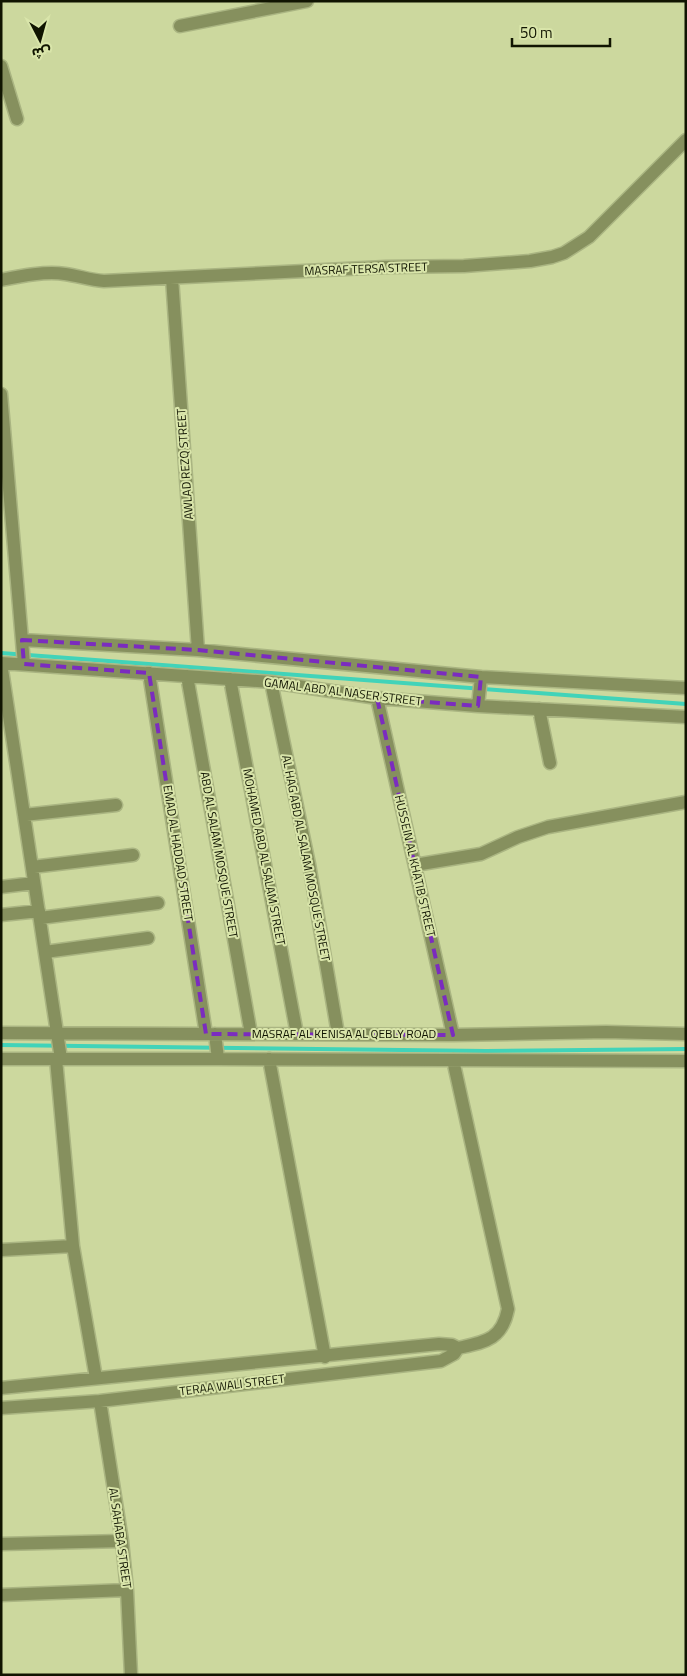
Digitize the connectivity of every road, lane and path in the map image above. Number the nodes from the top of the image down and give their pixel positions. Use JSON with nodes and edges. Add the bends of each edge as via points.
{"nodes":[{"id":1,"x":307,"y":1,"type":"edge"},
{"id":2,"x":180,"y":26,"type":"dead end"},
{"id":3,"x":1,"y":66,"type":"edge"},
{"id":4,"x":17,"y":119,"type":"dead end"},
{"id":5,"x":686,"y":140,"type":"edge"},
{"id":6,"x":172,"y":278,"type":"junction"},
{"id":7,"x":1,"y":280,"type":"edge"},
{"id":8,"x":1,"y":394,"type":"edge"},
{"id":9,"x":198,"y":650,"type":"junction"},
{"id":10,"x":23,"y":654,"type":"junction"},
{"id":11,"x":1,"y":663,"type":"edge"},
{"id":12,"x":149,"y":672,"type":"junction"},
{"id":13,"x":187,"y":676,"type":"junction"},
{"id":14,"x":230,"y":679,"type":"junction"},
{"id":15,"x":480,"y":679,"type":"junction"},
{"id":16,"x":271,"y":682,"type":"junction"},
{"id":17,"x":686,"y":688,"type":"edge"},
{"id":18,"x":377,"y":698,"type":"junction"},
{"id":19,"x":478,"y":704,"type":"junction"},
{"id":20,"x":539,"y":709,"type":"junction"},
{"id":21,"x":686,"y":717,"type":"edge"},
{"id":22,"x":550,"y":763,"type":"dead end"},
{"id":23,"x":686,"y":802,"type":"edge"},
{"id":24,"x":116,"y":805,"type":"dead end"},
{"id":25,"x":24,"y":815,"type":"junction"},
{"id":26,"x":133,"y":855,"type":"dead end"},
{"id":27,"x":415,"y":865,"type":"junction"},
{"id":28,"x":32,"y":867,"type":"junction"},
{"id":29,"x":34,"y":883,"type":"junction"},
{"id":30,"x":1,"y":887,"type":"edge"},
{"id":31,"x":158,"y":902,"type":"dead end"},
{"id":32,"x":39,"y":914,"type":"junction"},
{"id":33,"x":1,"y":915,"type":"edge"},
{"id":34,"x":148,"y":938,"type":"dead end"},
{"id":35,"x":45,"y":952,"type":"junction"},
{"id":36,"x":1,"y":1033,"type":"edge"},
{"id":37,"x":57,"y":1033,"type":"junction"},
{"id":38,"x":210,"y":1034,"type":"junction"},
{"id":39,"x":251,"y":1034,"type":"junction"},
{"id":40,"x":297,"y":1034,"type":"junction"},
{"id":41,"x":338,"y":1034,"type":"junction"},
{"id":42,"x":686,"y":1034,"type":"edge"},
{"id":43,"x":453,"y":1035,"type":"junction"},
{"id":44,"x":218,"y":1058,"type":"junction"},
{"id":45,"x":59,"y":1059,"type":"junction"},
{"id":46,"x":269,"y":1059,"type":"junction"},
{"id":47,"x":1,"y":1060,"type":"edge"},
{"id":48,"x":453,"y":1060,"type":"junction"},
{"id":49,"x":686,"y":1061,"type":"edge"},
{"id":50,"x":73,"y":1246,"type":"junction"},
{"id":51,"x":1,"y":1250,"type":"edge"},
{"id":52,"x":458,"y":1348,"type":"junction"},
{"id":53,"x":325,"y":1357,"type":"junction"},
{"id":54,"x":96,"y":1378,"type":"junction"},
{"id":55,"x":34,"y":1384,"type":"junction"},
{"id":56,"x":1,"y":1388,"type":"edge"},
{"id":57,"x":100,"y":1401,"type":"junction"},
{"id":58,"x":37,"y":1406,"type":"junction"},
{"id":59,"x":1,"y":1408,"type":"edge"},
{"id":60,"x":122,"y":1541,"type":"junction"},
{"id":61,"x":1,"y":1544,"type":"edge"},
{"id":62,"x":127,"y":1590,"type":"junction"},
{"id":63,"x":1,"y":1595,"type":"edge"},
{"id":64,"x":131,"y":1675,"type":"edge"}],
"edges":[{"from":1,"to":2,"type":"street"},
{"from":3,"to":4,"type":"street"},
{"from":5,"to":6,"type":"street","name":"MASRAF TERSA STREET","via":[[588,237],[552,257],[464,266]]},
{"from":6,"to":7,"type":"street","name":"MASRAF TERSA STREET","via":[[104,281],[64,273]]},
{"from":6,"to":9,"type":"street","name":"AWLAD REZQ STREET"},
{"from":8,"to":10,"type":"street"},
{"from":9,"to":10,"type":"street","name":"GAMAL ABD AL NASER STREET"},
{"from":9,"to":15,"type":"street","name":"GAMAL ABD AL NASER STREET"},
{"from":10,"to":11,"type":"street","name":"GAMAL ABD AL NASER STREET"},
{"from":10,"to":12,"type":"street","name":"GAMAL ABD AL NASER STREET"},
{"from":11,"to":25,"type":"street"},
{"from":12,"to":13,"type":"street","name":"GAMAL ABD AL NASER STREET"},
{"from":12,"to":38,"type":"street","name":"EMAD AL HADDAD STREET"},
{"from":13,"to":14,"type":"street","name":"GAMAL ABD AL NASER STREET"},
{"from":13,"to":39,"type":"street","name":"ABD AL SALAM MOSQUE STREET"},
{"from":14,"to":16,"type":"street","name":"GAMAL ABD AL NASER STREET"},
{"from":14,"to":40,"type":"street","name":"MOHAMED ABD AL SALAM STREET"},
{"from":15,"to":17,"type":"street","name":"GAMAL ABD AL NASER STREET"},
{"from":15,"to":19,"type":"street"},
{"from":16,"to":18,"type":"street","name":"GAMAL ABD AL NASER STREET"},
{"from":16,"to":41,"type":"street","name":"AL HAG ABD AL SALAM MOSQUE STREET","via":[[309,864]]},
{"from":18,"to":19,"type":"street","name":"GAMAL ABD AL NASER STREET"},
{"from":18,"to":27,"type":"street","name":"HUSSEIN AL KHATIB STREET"},
{"from":19,"to":20,"type":"street","name":"GAMAL ABD AL NASER STREET"},
{"from":20,"to":21,"type":"street","name":"GAMAL ABD AL NASER STREET"},
{"from":20,"to":22,"type":"street"},
{"from":23,"to":27,"type":"street","via":[[548,827],[481,854]]},
{"from":24,"to":25,"type":"street"},
{"from":25,"to":28,"type":"street"},
{"from":26,"to":28,"type":"street"},
{"from":27,"to":43,"type":"street","name":"HUSSEIN AL KHATIB STREET"},
{"from":28,"to":29,"type":"street"},
{"from":29,"to":30,"type":"street"},
{"from":29,"to":32,"type":"street"},
{"from":31,"to":32,"type":"street"},
{"from":32,"to":33,"type":"street"},
{"from":32,"to":35,"type":"street"},
{"from":34,"to":35,"type":"street"},
{"from":35,"to":37,"type":"street"},
{"from":36,"to":37,"type":"street","name":"MASRAF AL KENISA AL QEBLY ROAD"},
{"from":37,"to":38,"type":"street","name":"MASRAF AL KENISA AL QEBLY ROAD"},
{"from":37,"to":45,"type":"street"},
{"from":38,"to":39,"type":"street","name":"MASRAF AL KENISA AL QEBLY ROAD"},
{"from":38,"to":44,"type":"street","name":"EMAD AL HADDAD STREET"},
{"from":39,"to":40,"type":"street","name":"MASRAF AL KENISA AL QEBLY ROAD"},
{"from":40,"to":41,"type":"street","name":"MASRAF AL KENISA AL QEBLY ROAD"},
{"from":41,"to":43,"type":"street","name":"MASRAF AL KENISA AL QEBLY ROAD"},
{"from":42,"to":43,"type":"street","name":"MASRAF AL KENISA AL QEBLY ROAD"},
{"from":44,"to":45,"type":"street","name":"MASRAF AL KENISA AL QEBLY ROAD"},
{"from":44,"to":46,"type":"street","name":"MASRAF AL KENISA AL QEBLY ROAD"},
{"from":45,"to":47,"type":"street","name":"MASRAF AL KENISA AL QEBLY ROAD"},
{"from":45,"to":50,"type":"street"},
{"from":46,"to":48,"type":"street","name":"MASRAF AL KENISA AL QEBLY ROAD"},
{"from":46,"to":53,"type":"street"},
{"from":48,"to":49,"type":"street","name":"MASRAF AL KENISA AL QEBLY ROAD"},
{"from":48,"to":52,"type":"street","name":"TERAA WALI STREET","via":[[508,1309],[505,1323],[497,1334],[486,1342]]},
{"from":50,"to":51,"type":"street"},
{"from":50,"to":54,"type":"street"},
{"from":52,"to":53,"type":"street","name":"TERAA WALI STREET","via":[[438,1344]]},
{"from":52,"to":57,"type":"street","name":"TERAA WALI STREET","via":[[454,1354],[441,1360]]},
{"from":53,"to":54,"type":"street","name":"TERAA WALI STREET"},
{"from":54,"to":55,"type":"street","name":"TERAA WALI STREET"},
{"from":55,"to":56,"type":"street","name":"TERAA WALI STREET"},
{"from":55,"to":58,"type":"street"},
{"from":57,"to":58,"type":"street","name":"TERAA WALI STREET"},
{"from":57,"to":60,"type":"street","name":"AL SAHABA STREET"},
{"from":58,"to":59,"type":"street","name":"TERAA WALI STREET"},
{"from":60,"to":61,"type":"street"},
{"from":60,"to":62,"type":"street","name":"AL SAHABA STREET"},
{"from":62,"to":63,"type":"street"},
{"from":62,"to":64,"type":"street","name":"AL SAHABA STREET"}]}
